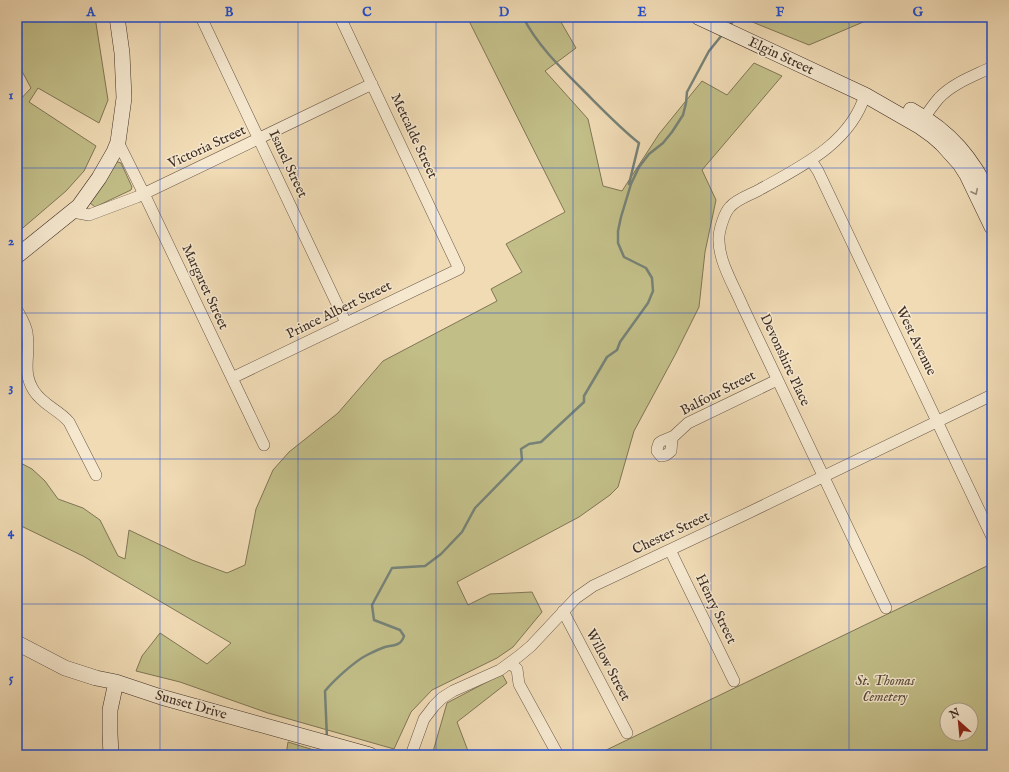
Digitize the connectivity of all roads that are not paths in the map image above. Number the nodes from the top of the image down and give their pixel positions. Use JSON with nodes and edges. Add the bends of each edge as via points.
{"nodes":[{"id":1,"x":117,"y":17,"type":"edge"},
{"id":2,"x":201,"y":17,"type":"edge"},
{"id":3,"x":340,"y":17,"type":"edge"},
{"id":4,"x":698,"y":17,"type":"edge"},
{"id":5,"x":992,"y":67,"type":"edge"},
{"id":6,"x":372,"y":84,"type":"junction"},
{"id":7,"x":865,"y":95,"type":"junction"},
{"id":8,"x":922,"y":121,"type":"junction"},
{"id":9,"x":259,"y":139,"type":"junction"},
{"id":10,"x":118,"y":142,"type":"junction"},
{"id":11,"x":811,"y":160,"type":"junction"},
{"id":12,"x":144,"y":193,"type":"junction"},
{"id":13,"x":992,"y":199,"type":"edge"},
{"id":14,"x":72,"y":212,"type":"junction"},
{"id":15,"x":992,"y":227,"type":"edge"},
{"id":16,"x":17,"y":256,"type":"edge"},
{"id":17,"x":459,"y":269,"type":"joint"},
{"id":18,"x":17,"y":310,"type":"edge"},
{"id":19,"x":346,"y":323,"type":"junction"},
{"id":20,"x":232,"y":378,"type":"junction"},
{"id":21,"x":777,"y":380,"type":"junction"},
{"id":22,"x":992,"y":395,"type":"edge"},
{"id":23,"x":938,"y":421,"type":"junction"},
{"id":24,"x":674,"y":436,"type":"dead end"},
{"id":25,"x":264,"y":445,"type":"dead end"},
{"id":26,"x":96,"y":475,"type":"dead end"},
{"id":27,"x":823,"y":476,"type":"junction"},
{"id":28,"x":992,"y":537,"type":"edge"},
{"id":29,"x":670,"y":550,"type":"junction"},
{"id":30,"x":886,"y":608,"type":"dead end"},
{"id":31,"x":563,"y":612,"type":"junction"},
{"id":32,"x":17,"y":643,"type":"edge"},
{"id":33,"x":510,"y":663,"type":"junction"},
{"id":34,"x":734,"y":681,"type":"dead end"},
{"id":35,"x":116,"y":682,"type":"junction"},
{"id":36,"x":626,"y":733,"type":"dead end"},
{"id":37,"x":111,"y":755,"type":"edge"},
{"id":38,"x":370,"y":755,"type":"edge"},
{"id":39,"x":411,"y":755,"type":"edge"},
{"id":40,"x":558,"y":755,"type":"edge"}],
"edges":[{"from":1,"to":10,"type":"street","via":[[124,75],[124,98]]},
{"from":2,"to":9,"type":"street","name":"Isanel Street"},
{"from":3,"to":6,"type":"street","name":"Metcalde Street"},
{"from":4,"to":7,"type":"street","name":"Elgin Street"},
{"from":5,"to":8,"type":"street","via":[[953,87],[938,98]]},
{"from":6,"to":9,"type":"street","name":"Victoria Street"},
{"from":6,"to":17,"type":"street","name":"Metcalde Street"},
{"from":7,"to":8,"type":"street","name":"Elgin Street"},
{"from":7,"to":11,"type":"street","name":"Devonshire Place","via":[[849,127]]},
{"from":8,"to":13,"type":"street","via":[[940,128],[964,153],[983,180]]},
{"from":8,"to":15,"type":"street","one_way":true,"via":[[960,164]]},
{"from":9,"to":12,"type":"street","name":"Victoria Street"},
{"from":9,"to":19,"type":"street","name":"Isanel Street"},
{"from":10,"to":12,"type":"street","name":"Margaret Street"},
{"from":10,"to":14,"type":"street","via":[[99,178]]},
{"from":11,"to":21,"type":"street","name":"Devonshire Place","via":[[729,207],[720,231],[719,245],[724,265]]},
{"from":11,"to":23,"type":"street","name":"West Avenue"},
{"from":12,"to":14,"type":"street","name":"Victoria Street","via":[[89,216]]},
{"from":12,"to":20,"type":"street","name":"Margaret Street"},
{"from":14,"to":16,"type":"street"},
{"from":17,"to":19,"type":"street","name":"Prince Albert Street"},
{"from":18,"to":26,"type":"street","via":[[27,334],[26,365],[30,383],[44,403],[69,422]]},
{"from":19,"to":20,"type":"street","name":"Prince Albert Street"},
{"from":20,"to":25,"type":"street","name":"Margaret Street"},
{"from":21,"to":24,"type":"street","name":"Balfour Street","via":[[688,423]]},
{"from":21,"to":27,"type":"street","name":"Devonshire Place"},
{"from":22,"to":23,"type":"street","name":"Chester Street"},
{"from":23,"to":27,"type":"street","name":"Chester Street"},
{"from":23,"to":28,"type":"street","name":"West Avenue"},
{"from":27,"to":29,"type":"street","name":"Chester Street"},
{"from":27,"to":30,"type":"street","name":"Devonshire Place"},
{"from":29,"to":31,"type":"street","name":"Chester Street","via":[[593,586],[576,598]]},
{"from":29,"to":34,"type":"street","name":"Henry Street"},
{"from":31,"to":33,"type":"street","name":"Chester Street","via":[[531,646]]},
{"from":31,"to":36,"type":"street","name":"Willow Street"},
{"from":32,"to":35,"type":"street","name":"Sunset Drive","via":[[65,668]]},
{"from":33,"to":39,"type":"street","name":"Chester Street","via":[[442,698],[424,719]]},
{"from":33,"to":40,"type":"street","via":[[517,669],[519,684]]},
{"from":35,"to":37,"type":"street","via":[[110,710]]},
{"from":35,"to":38,"type":"street","name":"Sunset Drive"}]}
